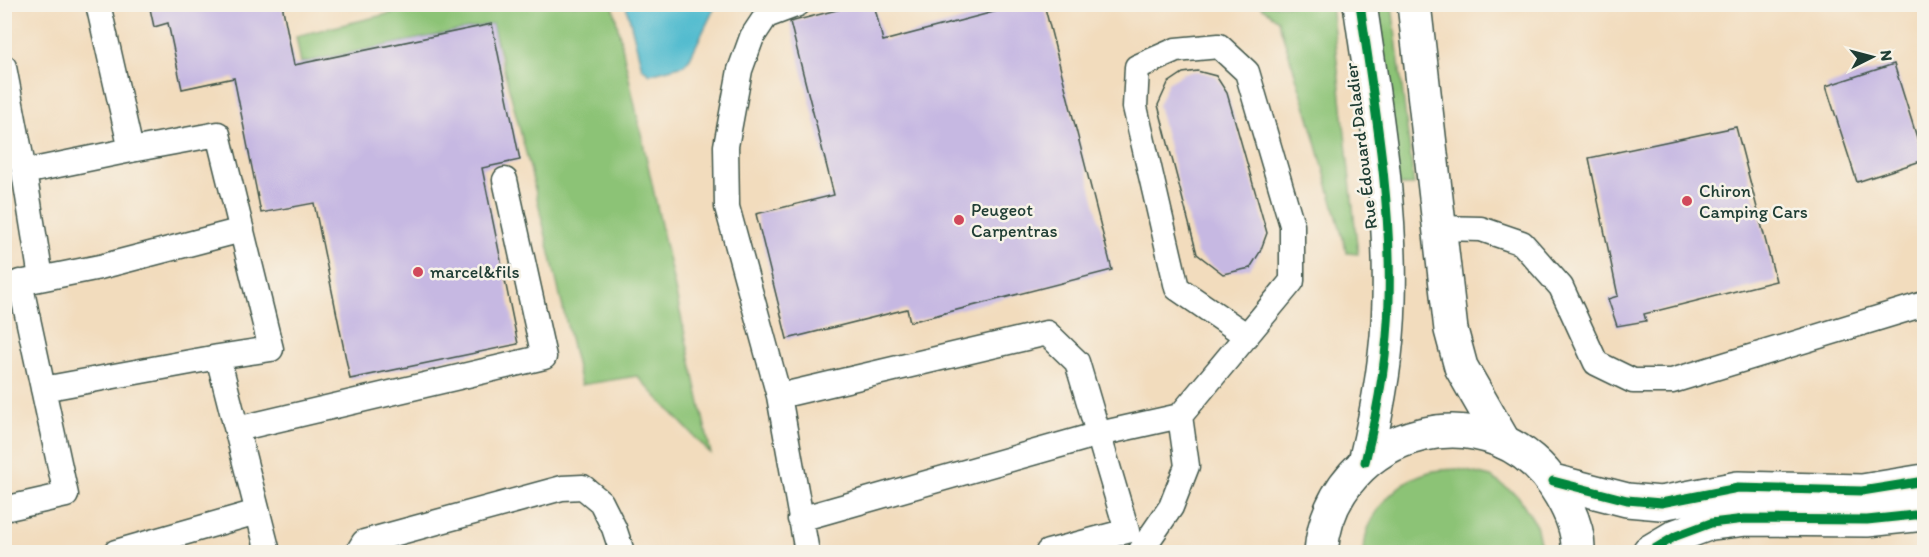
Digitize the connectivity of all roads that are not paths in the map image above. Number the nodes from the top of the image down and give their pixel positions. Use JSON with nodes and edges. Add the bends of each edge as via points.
{"nodes":[{"id":1,"x":98,"y":4,"type":"edge"},
{"id":2,"x":798,"y":4,"type":"edge"},
{"id":3,"x":1360,"y":4,"type":"edge"},
{"id":4,"x":1414,"y":4,"type":"edge"},
{"id":5,"x":4,"y":67,"type":"edge"},
{"id":6,"x":131,"y":150,"type":"junction"},
{"id":7,"x":24,"y":172,"type":"junction"},
{"id":8,"x":505,"y":180,"type":"dead end"},
{"id":9,"x":1439,"y":228,"type":"junction"},
{"id":10,"x":242,"y":230,"type":"junction"},
{"id":11,"x":22,"y":282,"type":"edge"},
{"id":12,"x":1924,"y":304,"type":"edge"},
{"id":13,"x":1247,"y":336,"type":"junction"},
{"id":14,"x":218,"y":357,"type":"junction"},
{"id":15,"x":43,"y":389,"type":"junction"},
{"id":16,"x":779,"y":396,"type":"junction"},
{"id":17,"x":1180,"y":416,"type":"junction"},
{"id":18,"x":237,"y":429,"type":"junction"},
{"id":19,"x":1099,"y":434,"type":"junction"},
{"id":20,"x":1504,"y":442,"type":"junction"},
{"id":21,"x":1365,"y":462,"type":"junction"},
{"id":22,"x":1553,"y":481,"type":"junction"},
{"id":23,"x":1924,"y":482,"type":"edge"},
{"id":24,"x":4,"y":509,"type":"edge"},
{"id":25,"x":257,"y":512,"type":"junction"},
{"id":26,"x":1924,"y":514,"type":"edge"},
{"id":27,"x":800,"y":519,"type":"junction"},
{"id":28,"x":1127,"y":531,"type":"junction"},
{"id":29,"x":1318,"y":548,"type":"edge"},
{"id":30,"x":363,"y":549,"type":"edge"},
{"id":31,"x":116,"y":552,"type":"edge"},
{"id":32,"x":268,"y":552,"type":"edge"},
{"id":33,"x":622,"y":552,"type":"edge"},
{"id":34,"x":807,"y":552,"type":"edge"},
{"id":35,"x":1048,"y":552,"type":"edge"},
{"id":36,"x":1139,"y":552,"type":"edge"},
{"id":37,"x":1578,"y":552,"type":"edge"},
{"id":38,"x":1649,"y":552,"type":"edge"}],
"edges":[{"from":1,"to":6,"type":"lane"},
{"from":2,"to":16,"type":"lane","via":[[766,16],[752,38],[740,70],[726,146],[728,207]]},
{"from":3,"to":21,"type":"main road","name":"Rue Édouard Daladier","via":[[1387,200],[1389,299],[1384,367]]},
{"from":4,"to":9,"type":"main road"},
{"from":5,"to":7,"type":"lane"},
{"from":6,"to":7,"type":"lane"},
{"from":6,"to":10,"type":"lane","via":[[218,134]]},
{"from":7,"to":11,"type":"lane"},
{"from":8,"to":18,"type":"lane","via":[[544,357]]},
{"from":9,"to":12,"type":"lane","via":[[1481,229],[1522,243],[1561,287],[1596,363],[1633,381],[1672,381]]},
{"from":9,"to":20,"type":"main road","via":[[1452,330],[1461,367]]},
{"from":10,"to":11,"type":"lane","via":[[100,267]]},
{"from":10,"to":14,"type":"lane","via":[[271,349]]},
{"from":11,"to":15,"type":"lane"},
{"from":13,"to":13,"type":"lane","via":[[1292,281],[1292,225],[1247,72],[1219,46],[1176,50],[1137,67],[1135,107],[1177,288]]},
{"from":13,"to":17,"type":"lane"},
{"from":14,"to":15,"type":"lane"},
{"from":14,"to":18,"type":"lane"},
{"from":15,"to":24,"type":"lane","via":[[66,495]]},
{"from":16,"to":19,"type":"lane","via":[[1047,333],[1077,362]]},
{"from":16,"to":27,"type":"lane"},
{"from":17,"to":19,"type":"lane"},
{"from":17,"to":36,"type":"lane","via":[[1187,466],[1171,507]]},
{"from":18,"to":25,"type":"lane"},
{"from":19,"to":27,"type":"lane"},
{"from":19,"to":28,"type":"lane"},
{"from":20,"to":21,"type":"main road","via":[[1476,433],[1446,430],[1417,434]]},
{"from":20,"to":22,"type":"main road","via":[[1531,459]]},
{"from":21,"to":29,"type":"main road","via":[[1345,484]]},
{"from":22,"to":23,"type":"main road","via":[[1626,500],[1661,503],[1738,488],[1862,490]]},
{"from":22,"to":37,"type":"main road","via":[[1570,511]]},
{"from":25,"to":31,"type":"lane"},
{"from":25,"to":32,"type":"lane"},
{"from":26,"to":38,"type":"main road","via":[[1867,520],[1744,519],[1711,524]]},
{"from":27,"to":34,"type":"lane"},
{"from":28,"to":35,"type":"lane"},
{"from":28,"to":36,"type":"lane"},
{"from":30,"to":33,"type":"lane","via":[[562,488],[583,487],[601,502]]}]}
